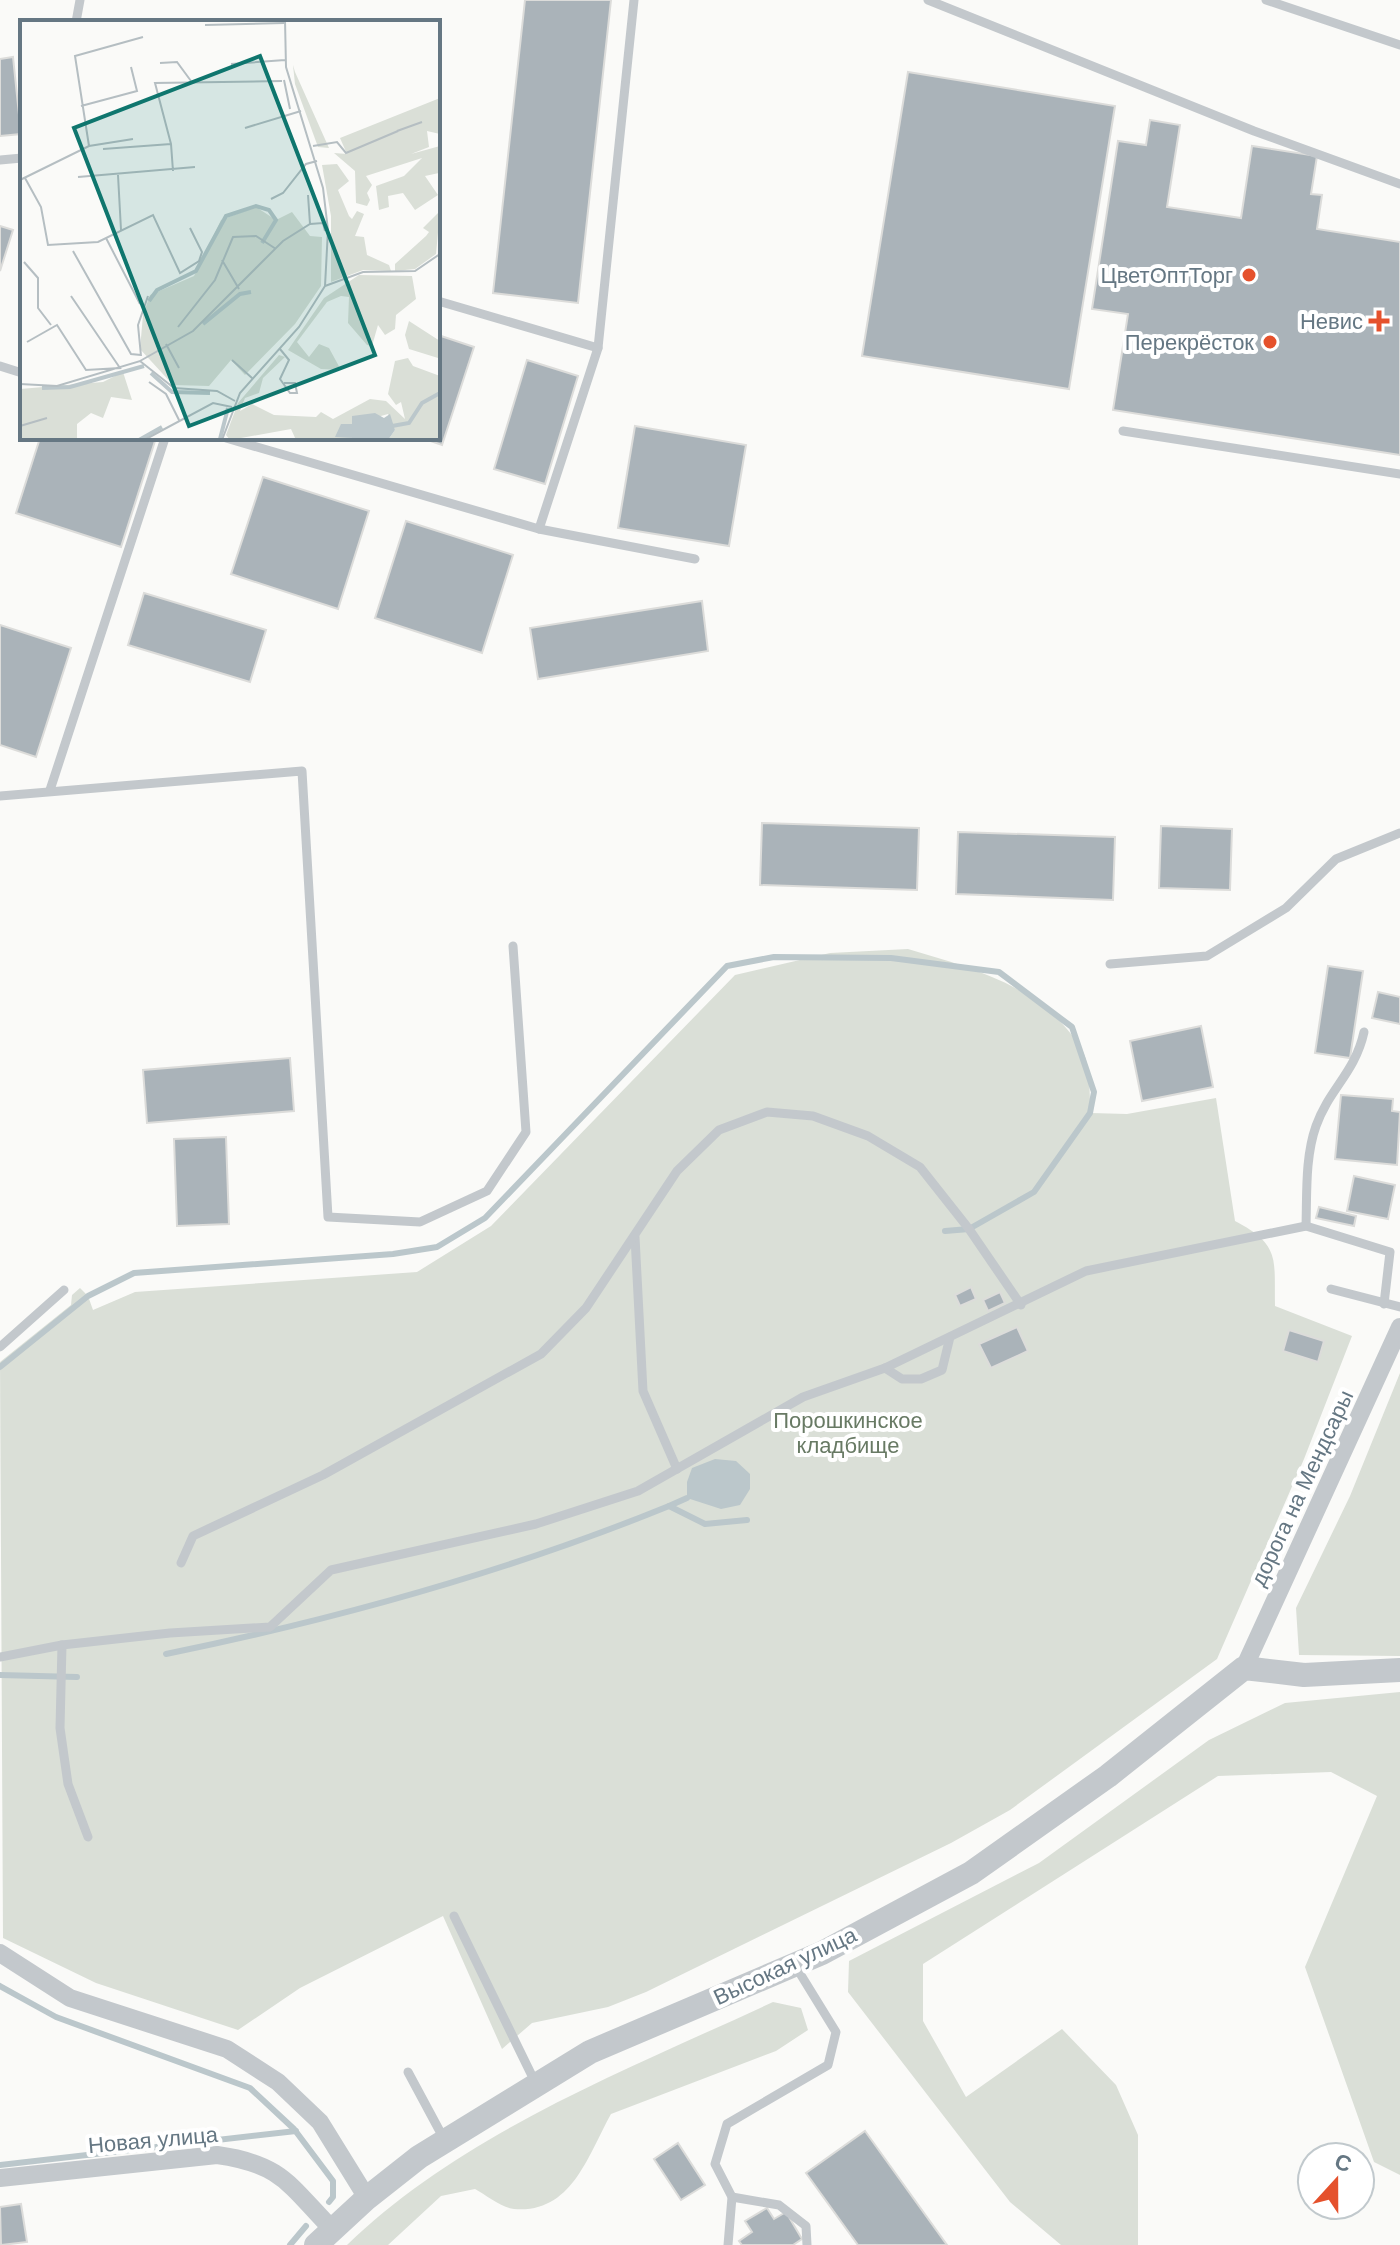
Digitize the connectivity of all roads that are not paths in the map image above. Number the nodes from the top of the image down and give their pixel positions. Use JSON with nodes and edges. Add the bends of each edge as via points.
{"nodes":[{"id":1,"x":80,"y":0,"type":"edge"},
{"id":2,"x":634,"y":0,"type":"edge"},
{"id":3,"x":928,"y":0,"type":"edge"},
{"id":4,"x":1266,"y":0,"type":"edge"},
{"id":5,"x":76,"y":20,"type":"edge"},
{"id":6,"x":1400,"y":45,"type":"edge"},
{"id":7,"x":20,"y":158,"type":"edge"},
{"id":8,"x":0,"y":160,"type":"edge"},
{"id":9,"x":1400,"y":184,"type":"edge"},
{"id":10,"x":440,"y":302,"type":"edge"},
{"id":11,"x":598,"y":348,"type":"junction"},
{"id":12,"x":0,"y":366,"type":"edge"},
{"id":13,"x":20,"y":372,"type":"edge"},
{"id":14,"x":1123,"y":431,"type":"dead end"},
{"id":15,"x":164,"y":440,"type":"edge"},
{"id":16,"x":233,"y":440,"type":"edge"},
{"id":17,"x":1400,"y":474,"type":"edge"},
{"id":18,"x":539,"y":529,"type":"junction"},
{"id":19,"x":695,"y":559,"type":"dead end"},
{"id":20,"x":50,"y":790,"type":"junction"},
{"id":21,"x":0,"y":796,"type":"edge"},
{"id":22,"x":1400,"y":833,"type":"edge"},
{"id":23,"x":513,"y":946,"type":"dead end"},
{"id":24,"x":1110,"y":964,"type":"dead end"},
{"id":25,"x":1364,"y":1032,"type":"dead end"},
{"id":26,"x":1306,"y":1226,"type":"junction"},
{"id":27,"x":635,"y":1237,"type":"junction"},
{"id":28,"x":1331,"y":1289,"type":"dead end"},
{"id":29,"x":64,"y":1290,"type":"dead end"},
{"id":30,"x":1384,"y":1304,"type":"junction"},
{"id":31,"x":1021,"y":1305,"type":"junction"},
{"id":32,"x":1400,"y":1307,"type":"edge"},
{"id":33,"x":1400,"y":1327,"type":"edge"},
{"id":34,"x":950,"y":1337,"type":"junction"},
{"id":35,"x":0,"y":1347,"type":"edge"},
{"id":36,"x":885,"y":1368,"type":"junction"},
{"id":37,"x":677,"y":1469,"type":"junction"},
{"id":38,"x":181,"y":1563,"type":"dead end"},
{"id":39,"x":62,"y":1645,"type":"junction"},
{"id":40,"x":0,"y":1657,"type":"edge"},
{"id":41,"x":1244,"y":1668,"type":"junction"},
{"id":42,"x":1400,"y":1670,"type":"edge"},
{"id":43,"x":88,"y":1837,"type":"dead end"},
{"id":44,"x":454,"y":1916,"type":"dead end"},
{"id":45,"x":0,"y":1953,"type":"edge"},
{"id":46,"x":794,"y":1965,"type":"junction"},
{"id":47,"x":408,"y":2072,"type":"dead end"},
{"id":48,"x":536,"y":2084,"type":"junction"},
{"id":49,"x":445,"y":2139,"type":"junction"},
{"id":50,"x":0,"y":2178,"type":"edge"},
{"id":51,"x":732,"y":2197,"type":"junction"},
{"id":52,"x":367,"y":2198,"type":"junction"},
{"id":53,"x":324,"y":2237,"type":"edge"},
{"id":54,"x":728,"y":2245,"type":"edge"},
{"id":55,"x":807,"y":2245,"type":"edge"}],
"edges":[{"from":1,"to":5,"type":"lane"},
{"from":2,"to":11,"type":"lane"},
{"from":3,"to":9,"type":"lane"},
{"from":4,"to":6,"type":"lane"},
{"from":7,"to":8,"type":"lane"},
{"from":10,"to":11,"type":"lane"},
{"from":11,"to":18,"type":"lane"},
{"from":12,"to":13,"type":"lane"},
{"from":14,"to":17,"type":"lane"},
{"from":15,"to":20,"type":"lane"},
{"from":16,"to":18,"type":"lane"},
{"from":18,"to":19,"type":"lane"},
{"from":20,"to":21,"type":"lane"},
{"from":20,"to":23,"type":"lane","via":[[302,771],[328,1217],[420,1222],[487,1191],[526,1132]]},
{"from":22,"to":24,"type":"lane","via":[[1336,859],[1286,908],[1207,956]]},
{"from":25,"to":26,"type":"lane","via":[[1358,1059],[1316,1125],[1309,1155]]},
{"from":26,"to":30,"type":"lane","via":[[1390,1252]]},
{"from":26,"to":31,"type":"lane","via":[[1086,1271]]},
{"from":27,"to":31,"type":"lane","via":[[677,1171],[719,1130],[767,1112],[813,1116],[868,1136],[920,1167]]},
{"from":27,"to":37,"type":"lane","via":[[643,1391]]},
{"from":27,"to":38,"type":"lane","via":[[586,1308],[541,1354],[323,1475],[193,1536]]},
{"from":28,"to":30,"type":"lane"},
{"from":29,"to":35,"type":"lane"},
{"from":30,"to":32,"type":"lane"},
{"from":31,"to":34,"type":"lane"},
{"from":33,"to":41,"type":"street","name":"дорога на Мендсары"},
{"from":34,"to":36,"type":"lane"},
{"from":34,"to":36,"type":"lane","via":[[942,1370],[934,1375],[902,1379]]},
{"from":36,"to":37,"type":"lane","via":[[803,1397]]},
{"from":37,"to":39,"type":"lane","via":[[638,1491],[536,1524],[331,1570],[270,1627]]},
{"from":39,"to":40,"type":"lane"},
{"from":39,"to":43,"type":"lane","via":[[62,1742],[68,1784]]},
{"from":41,"to":42,"type":"street","via":[[1304,1675]]},
{"from":41,"to":46,"type":"street","name":"Высокая улица","via":[[1108,1776],[971,1873]]},
{"from":44,"to":48,"type":"lane"},
{"from":45,"to":52,"type":"street","via":[[70,1998],[227,2049],[278,2082],[320,2122]]},
{"from":46,"to":48,"type":"street","name":"Высокая улица","via":[[590,2052]]},
{"from":46,"to":51,"type":"lane","via":[[836,2032],[828,2065],[727,2124],[715,2164]]},
{"from":47,"to":49,"type":"lane"},
{"from":48,"to":49,"type":"street","name":"Высокая улица"},
{"from":49,"to":52,"type":"street","name":"Высокая улица"},
{"from":50,"to":53,"type":"street","name":"Новая улица","via":[[217,2155],[248,2160],[275,2170]]},
{"from":51,"to":54,"type":"lane"},
{"from":51,"to":55,"type":"lane","via":[[779,2205],[806,2226]]},
{"from":52,"to":53,"type":"street","name":"Высокая улица"}]}
